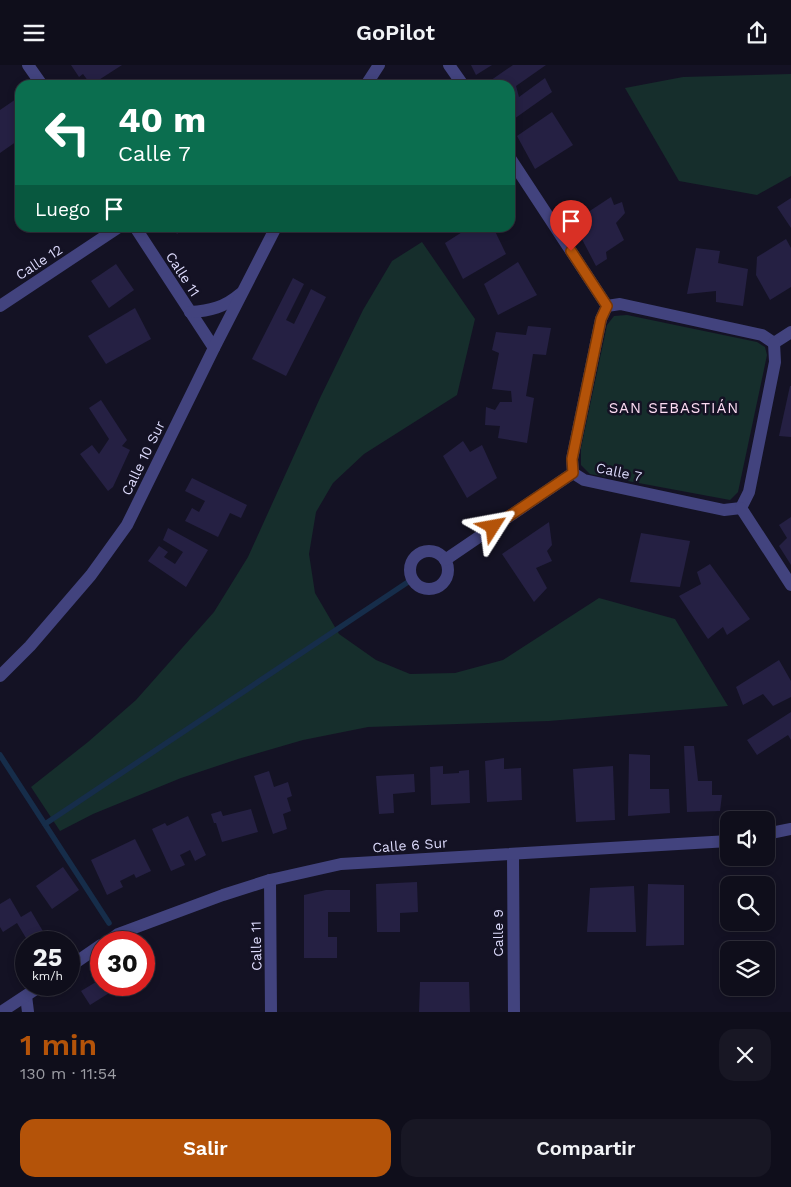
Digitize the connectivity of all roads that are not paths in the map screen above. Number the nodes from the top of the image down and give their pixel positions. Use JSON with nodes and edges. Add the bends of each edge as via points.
{"nodes":[{"id":1,"x":28,"y":65,"type":"edge"},
{"id":2,"x":379,"y":65,"type":"edge"},
{"id":3,"x":450,"y":65,"type":"edge"},
{"id":4,"x":38,"y":80,"type":"edge"},
{"id":5,"x":369,"y":80,"type":"edge"},
{"id":6,"x":460,"y":80,"type":"edge"},
{"id":7,"x":515,"y":165,"type":"edge"},
{"id":8,"x":111,"y":232,"type":"edge"},
{"id":9,"x":138,"y":232,"type":"edge"},
{"id":10,"x":273,"y":232,"type":"edge"},
{"id":11,"x":242,"y":292,"type":"junction"},
{"id":12,"x":0,"y":306,"type":"edge"},
{"id":13,"x":607,"y":306,"type":"junction"},
{"id":14,"x":190,"y":312,"type":"junction"},
{"id":15,"x":791,"y":332,"type":"edge"},
{"id":16,"x":774,"y":343,"type":"junction"},
{"id":17,"x":214,"y":349,"type":"junction"},
{"id":18,"x":573,"y":473,"type":"junction"},
{"id":19,"x":741,"y":509,"type":"junction"},
{"id":20,"x":445,"y":560,"type":"dead end"},
{"id":21,"x":791,"y":585,"type":"edge"},
{"id":22,"x":0,"y":676,"type":"edge"},
{"id":23,"x":791,"y":829,"type":"edge"},
{"id":24,"x":775,"y":832,"type":"edge"},
{"id":25,"x":720,"y":842,"type":"edge"},
{"id":26,"x":513,"y":853,"type":"junction"},
{"id":27,"x":270,"y":880,"type":"junction"},
{"id":28,"x":128,"y":931,"type":"edge"},
{"id":29,"x":24,"y":996,"type":"edge"},
{"id":30,"x":26,"y":996,"type":"edge"},
{"id":31,"x":0,"y":1012,"type":"edge"},
{"id":32,"x":28,"y":1012,"type":"edge"},
{"id":33,"x":271,"y":1012,"type":"edge"},
{"id":34,"x":514,"y":1012,"type":"edge"}],
"edges":[{"from":1,"to":4,"type":"street"},
{"from":2,"to":5,"type":"street"},
{"from":3,"to":6,"type":"street"},
{"from":7,"to":13,"type":"street"},
{"from":8,"to":12,"type":"street","name":"Calle 12"},
{"from":9,"to":14,"type":"street","name":"Calle 11"},
{"from":10,"to":11,"type":"street","name":"Calle 10 Sur"},
{"from":11,"to":14,"type":"street","name":"Calle 11","via":[[218,308]]},
{"from":11,"to":17,"type":"street","name":"Calle 10 Sur"},
{"from":13,"to":16,"type":"street","via":[[620,304],[762,335]]},
{"from":13,"to":18,"type":"street","via":[[601,319],[572,459]]},
{"from":14,"to":17,"type":"street","name":"Calle 11"},
{"from":15,"to":16,"type":"street"},
{"from":16,"to":19,"type":"street","via":[[775,362],[749,492]]},
{"from":17,"to":22,"type":"street","name":"Calle 10 Sur","via":[[127,525],[91,575]]},
{"from":18,"to":19,"type":"street","name":"Calle 7","via":[[584,480],[724,510]]},
{"from":18,"to":20,"type":"street"},
{"from":19,"to":21,"type":"street"},
{"from":23,"to":24,"type":"street"},
{"from":25,"to":26,"type":"street","name":"Calle 6 Sur"},
{"from":26,"to":27,"type":"street","name":"Calle 6 Sur","via":[[341,864]]},
{"from":26,"to":34,"type":"street","name":"Calle 9"},
{"from":27,"to":28,"type":"street","name":"Calle 6 Sur"},
{"from":27,"to":33,"type":"street","name":"Calle 11"},
{"from":29,"to":31,"type":"street"},
{"from":30,"to":32,"type":"street"}]}
